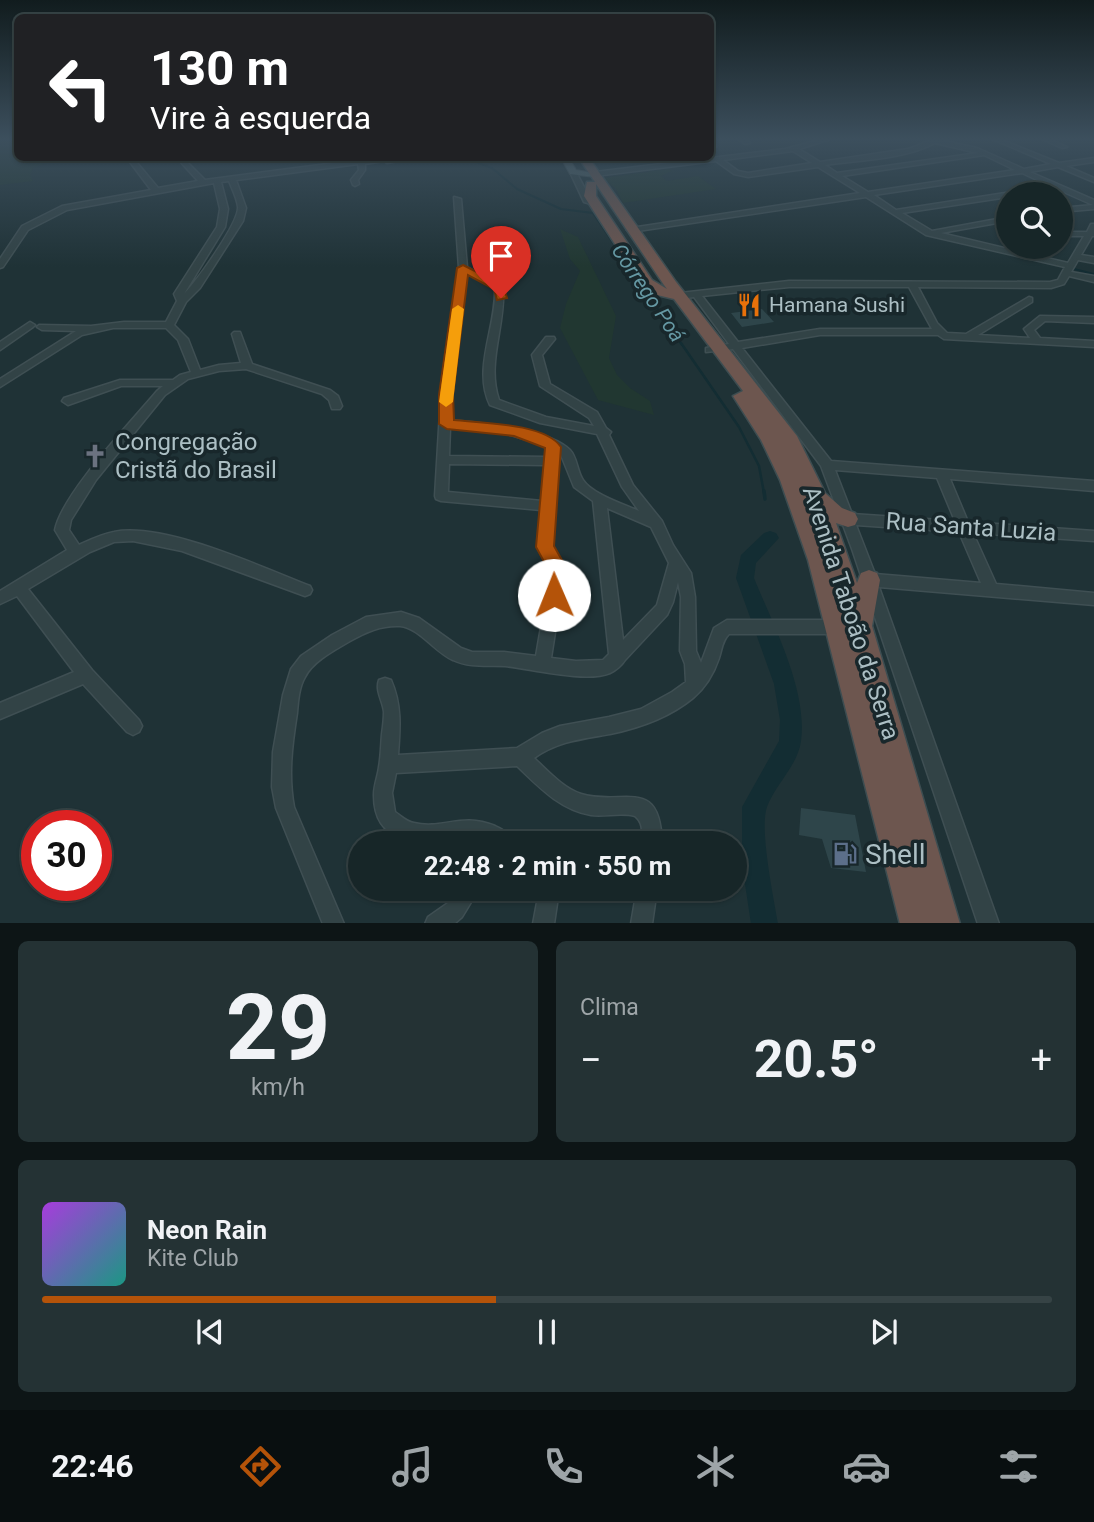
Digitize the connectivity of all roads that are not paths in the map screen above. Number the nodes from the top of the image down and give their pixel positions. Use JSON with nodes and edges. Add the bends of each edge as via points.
{"nodes":[{"id":1,"x":148,"y":181,"type":"edge"},
{"id":2,"x":224,"y":181,"type":"edge"},
{"id":3,"x":232,"y":181,"type":"edge"},
{"id":4,"x":354,"y":181,"type":"edge"},
{"id":5,"x":587,"y":181,"type":"edge"},
{"id":6,"x":590,"y":181,"type":"edge"},
{"id":7,"x":590,"y":181,"type":"edge"},
{"id":8,"x":846,"y":181,"type":"edge"},
{"id":9,"x":948,"y":181,"type":"edge"},
{"id":10,"x":203,"y":182,"type":"joint"},
{"id":11,"x":218,"y":182,"type":"junction"},
{"id":12,"x":355,"y":184,"type":"dead end"},
{"id":13,"x":172,"y":189,"type":"junction"},
{"id":14,"x":157,"y":192,"type":"junction"},
{"id":15,"x":867,"y":193,"type":"junction"},
{"id":16,"x":1073,"y":194,"type":"edge"},
{"id":17,"x":996,"y":197,"type":"edge"},
{"id":18,"x":457,"y":199,"type":"dead end"},
{"id":19,"x":589,"y":202,"type":"dead end"},
{"id":20,"x":1094,"y":205,"type":"edge"},
{"id":21,"x":1073,"y":208,"type":"edge"},
{"id":22,"x":895,"y":212,"type":"junction"},
{"id":23,"x":996,"y":221,"type":"edge"},
{"id":24,"x":631,"y":230,"type":"junction"},
{"id":25,"x":1093,"y":231,"type":"edge"},
{"id":26,"x":929,"y":233,"type":"junction"},
{"id":27,"x":1073,"y":233,"type":"edge"},
{"id":28,"x":1084,"y":245,"type":"junction"},
{"id":29,"x":996,"y":246,"type":"edge"},
{"id":30,"x":992,"y":247,"type":"junction"},
{"id":31,"x":1094,"y":247,"type":"edge"},
{"id":32,"x":1077,"y":257,"type":"junction"},
{"id":33,"x":1094,"y":260,"type":"edge"},
{"id":34,"x":0,"y":265,"type":"edge"},
{"id":35,"x":463,"y":268,"type":"junction"},
{"id":36,"x":1068,"y":269,"type":"junction"},
{"id":37,"x":1094,"y":279,"type":"edge"},
{"id":38,"x":912,"y":285,"type":"junction"},
{"id":39,"x":679,"y":292,"type":"junction"},
{"id":40,"x":1029,"y":300,"type":"dead end"},
{"id":41,"x":182,"y":301,"type":"junction"},
{"id":42,"x":1094,"y":320,"type":"edge"},
{"id":43,"x":30,"y":325,"type":"dead end"},
{"id":44,"x":169,"y":325,"type":"junction"},
{"id":45,"x":42,"y":327,"type":"dead end"},
{"id":46,"x":91,"y":328,"type":"junction"},
{"id":47,"x":940,"y":332,"type":"junction"},
{"id":48,"x":236,"y":334,"type":"dead end"},
{"id":49,"x":968,"y":337,"type":"junction"},
{"id":50,"x":550,"y":339,"type":"dead end"},
{"id":51,"x":1037,"y":341,"type":"junction"},
{"id":52,"x":1094,"y":344,"type":"edge"},
{"id":53,"x":0,"y":347,"type":"edge"},
{"id":54,"x":722,"y":348,"type":"junction"},
{"id":55,"x":247,"y":366,"type":"junction"},
{"id":56,"x":0,"y":372,"type":"edge"},
{"id":57,"x":196,"y":372,"type":"junction"},
{"id":58,"x":16,"y":373,"type":"junction"},
{"id":59,"x":173,"y":383,"type":"junction"},
{"id":60,"x":0,"y":384,"type":"edge"},
{"id":61,"x":68,"y":401,"type":"dead end"},
{"id":62,"x":336,"y":406,"type":"dead end"},
{"id":63,"x":447,"y":424,"type":"junction"},
{"id":64,"x":605,"y":432,"type":"junction"},
{"id":65,"x":552,"y":454,"type":"junction"},
{"id":66,"x":444,"y":460,"type":"junction"},
{"id":67,"x":827,"y":466,"type":"junction"},
{"id":68,"x":942,"y":476,"type":"junction"},
{"id":69,"x":1094,"y":486,"type":"edge"},
{"id":70,"x":816,"y":494,"type":"junction"},
{"id":71,"x":599,"y":499,"type":"junction"},
{"id":72,"x":547,"y":506,"type":"junction"},
{"id":73,"x":848,"y":519,"type":"junction"},
{"id":74,"x":657,"y":525,"type":"junction"},
{"id":75,"x":962,"y":525,"type":"junction"},
{"id":76,"x":1094,"y":536,"type":"edge"},
{"id":77,"x":77,"y":554,"type":"junction"},
{"id":78,"x":676,"y":563,"type":"junction"},
{"id":79,"x":869,"y":580,"type":"junction"},
{"id":80,"x":19,"y":587,"type":"junction"},
{"id":81,"x":305,"y":590,"type":"dead end"},
{"id":82,"x":991,"y":590,"type":"junction"},
{"id":83,"x":0,"y":598,"type":"edge"},
{"id":84,"x":1094,"y":599,"type":"edge"},
{"id":85,"x":785,"y":625,"type":"joint"},
{"id":86,"x":755,"y":626,"type":"joint"},
{"id":87,"x":849,"y":629,"type":"junction"},
{"id":88,"x":617,"y":659,"type":"junction"},
{"id":89,"x":542,"y":665,"type":"junction"},
{"id":90,"x":86,"y":675,"type":"junction"},
{"id":91,"x":385,"y":686,"type":"dead end"},
{"id":92,"x":695,"y":686,"type":"junction"},
{"id":93,"x":0,"y":711,"type":"edge"},
{"id":94,"x":133,"y":726,"type":"dead end"},
{"id":95,"x":520,"y":757,"type":"junction"},
{"id":96,"x":388,"y":764,"type":"junction"},
{"id":97,"x":409,"y":831,"type":"edge"},
{"id":98,"x":653,"y":831,"type":"edge"},
{"id":99,"x":461,"y":901,"type":"edge"},
{"id":100,"x":547,"y":901,"type":"edge"},
{"id":101,"x":645,"y":901,"type":"edge"},
{"id":102,"x":334,"y":923,"type":"edge"},
{"id":103,"x":435,"y":923,"type":"edge"},
{"id":104,"x":543,"y":923,"type":"edge"},
{"id":105,"x":641,"y":923,"type":"edge"},
{"id":106,"x":916,"y":923,"type":"edge"},
{"id":107,"x":944,"y":923,"type":"edge"},
{"id":108,"x":989,"y":923,"type":"edge"}],
"edges":[{"from":1,"to":14,"type":"street"},
{"from":2,"to":11,"type":"street"},
{"from":3,"to":41,"type":"street","via":[[242,208],[239,221],[197,286]]},
{"from":4,"to":12,"type":"street"},
{"from":5,"to":19,"type":"street"},
{"from":6,"to":24,"type":"highway","name":"Avenida Taboão da Serra"},
{"from":7,"to":39,"type":"highway","name":"Avenida Taboão da Serra"},
{"from":8,"to":15,"type":"street"},
{"from":9,"to":15,"type":"street"},
{"from":10,"to":11,"type":"street"},
{"from":10,"to":13,"type":"street"},
{"from":11,"to":13,"type":"street"},
{"from":11,"to":41,"type":"street","via":[[226,211],[221,227],[179,294]]},
{"from":13,"to":14,"type":"street"},
{"from":14,"to":34,"type":"street","via":[[49,214],[19,234]]},
{"from":15,"to":22,"type":"street"},
{"from":15,"to":24,"type":"street"},
{"from":16,"to":20,"type":"street"},
{"from":17,"to":22,"type":"street"},
{"from":18,"to":35,"type":"street"},
{"from":20,"to":21,"type":"street"},
{"from":22,"to":26,"type":"street"},
{"from":23,"to":26,"type":"street"},
{"from":24,"to":39,"type":"highway","name":"Avenida Taboão da Serra"},
{"from":25,"to":27,"type":"street"},
{"from":25,"to":28,"type":"street"},
{"from":26,"to":30,"type":"street"},
{"from":28,"to":31,"type":"street"},
{"from":28,"to":32,"type":"street"},
{"from":29,"to":30,"type":"street"},
{"from":30,"to":36,"type":"street"},
{"from":32,"to":33,"type":"street"},
{"from":32,"to":36,"type":"street"},
{"from":35,"to":63,"type":"street","via":[[446,395]]},
{"from":35,"to":64,"type":"street","via":[[499,287],[492,347],[494,402],[544,420]]},
{"from":36,"to":37,"type":"street"},
{"from":36,"to":38,"type":"street","via":[[1061,282],[1051,285]]},
{"from":38,"to":39,"type":"street","via":[[789,284]]},
{"from":38,"to":47,"type":"street"},
{"from":39,"to":54,"type":"highway","name":"Avenida Taboão da Serra"},
{"from":40,"to":49,"type":"street"},
{"from":41,"to":44,"type":"street"},
{"from":42,"to":51,"type":"street","via":[[1043,318],[1029,329]]},
{"from":43,"to":53,"type":"street"},
{"from":44,"to":46,"type":"street"},
{"from":44,"to":57,"type":"street","via":[[183,339]]},
{"from":45,"to":46,"type":"street"},
{"from":46,"to":58,"type":"street"},
{"from":47,"to":49,"type":"street"},
{"from":47,"to":54,"type":"street","via":[[820,332]]},
{"from":48,"to":55,"type":"street"},
{"from":49,"to":51,"type":"street"},
{"from":50,"to":64,"type":"street","via":[[537,355],[545,386],[593,415]]},
{"from":51,"to":52,"type":"street"},
{"from":54,"to":67,"type":"street"},
{"from":54,"to":70,"type":"highway","name":"Avenida Taboão da Serra","via":[[790,441]]},
{"from":54,"to":87,"type":"highway","name":"Avenida Taboão da Serra","via":[[790,480]]},
{"from":55,"to":57,"type":"street"},
{"from":55,"to":62,"type":"street","via":[[326,392]]},
{"from":56,"to":58,"type":"street"},
{"from":57,"to":59,"type":"street"},
{"from":58,"to":60,"type":"street"},
{"from":59,"to":61,"type":"street","via":[[120,383]]},
{"from":59,"to":77,"type":"street","via":[[130,429],[64,519],[62,530]]},
{"from":63,"to":65,"type":"street","via":[[515,431],[548,442]]},
{"from":63,"to":66,"type":"street"},
{"from":64,"to":74,"type":"street","via":[[628,486]]},
{"from":65,"to":66,"type":"street"},
{"from":65,"to":71,"type":"street","via":[[566,453],[579,484]]},
{"from":65,"to":72,"type":"street"},
{"from":66,"to":72,"type":"street","via":[[441,496]]},
{"from":67,"to":68,"type":"street"},
{"from":67,"to":73,"type":"street"},
{"from":68,"to":69,"type":"street"},
{"from":68,"to":75,"type":"street"},
{"from":70,"to":73,"type":"highway","via":[[835,514]]},
{"from":70,"to":87,"type":"highway","name":"Avenida Taboão da Serra"},
{"from":71,"to":74,"type":"street"},
{"from":71,"to":88,"type":"street"},
{"from":72,"to":89,"type":"street","via":[[545,547],[558,569]]},
{"from":73,"to":75,"type":"street","name":"Rua Santa Luzia"},
{"from":73,"to":79,"type":"street"},
{"from":74,"to":78,"type":"street"},
{"from":75,"to":76,"type":"street","name":"Rua Santa Luzia"},
{"from":75,"to":82,"type":"street"},
{"from":77,"to":80,"type":"street"},
{"from":77,"to":81,"type":"street","via":[[113,537],[149,535]]},
{"from":78,"to":88,"type":"street","via":[[662,610]]},
{"from":78,"to":92,"type":"street","via":[[685,580],[688,651]]},
{"from":79,"to":82,"type":"street"},
{"from":79,"to":87,"type":"highway"},
{"from":79,"to":108,"type":"street"},
{"from":80,"to":83,"type":"street"},
{"from":80,"to":90,"type":"street"},
{"from":82,"to":84,"type":"street"},
{"from":85,"to":86,"type":"street"},
{"from":85,"to":87,"type":"street"},
{"from":86,"to":92,"type":"street","via":[[722,629]]},
{"from":87,"to":106,"type":"highway","name":"Avenida Taboão da Serra","via":[[861,713]]},
{"from":87,"to":107,"type":"highway","name":"Avenida Taboão da Serra"},
{"from":88,"to":89,"type":"street","via":[[607,667],[589,670]]},
{"from":89,"to":102,"type":"street","via":[[463,656],[401,619],[371,622],[307,661],[297,674],[291,695],[281,787],[285,808]]},
{"from":90,"to":93,"type":"street"},
{"from":90,"to":94,"type":"street"},
{"from":91,"to":96,"type":"street","via":[[391,712]]},
{"from":92,"to":95,"type":"street","via":[[642,716],[571,729],[542,740]]},
{"from":95,"to":96,"type":"street"},
{"from":95,"to":98,"type":"street","via":[[543,781],[582,803],[639,806],[654,824]]},
{"from":96,"to":97,"type":"street","via":[[383,793],[386,817]]},
{"from":99,"to":103,"type":"street"},
{"from":100,"to":104,"type":"street"},
{"from":101,"to":105,"type":"street"}]}
